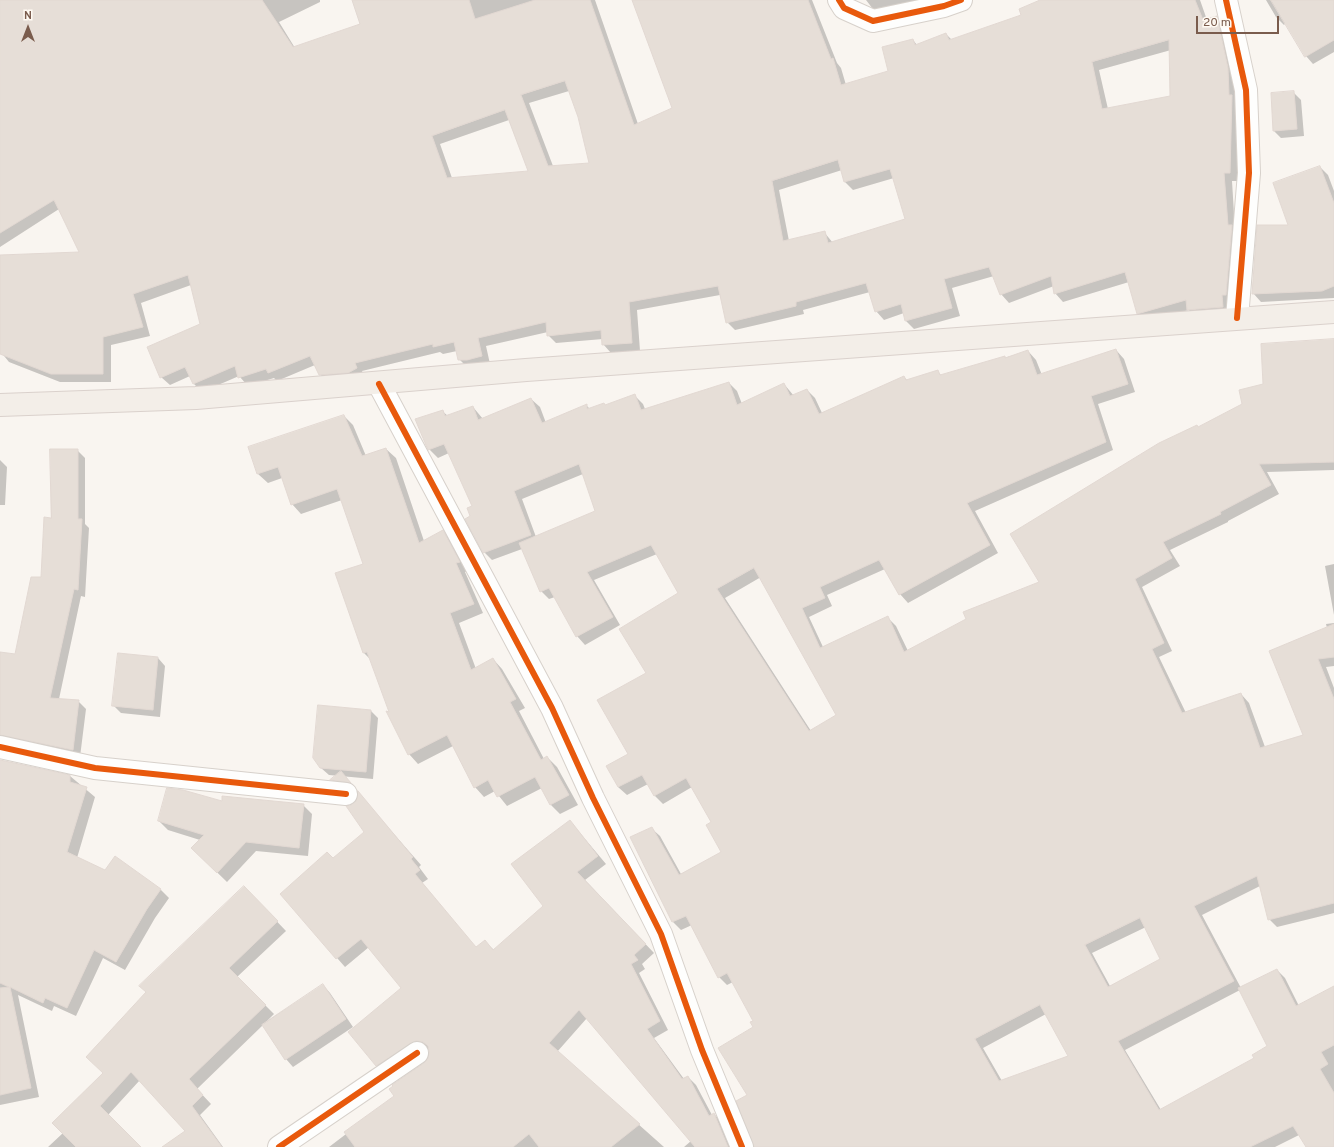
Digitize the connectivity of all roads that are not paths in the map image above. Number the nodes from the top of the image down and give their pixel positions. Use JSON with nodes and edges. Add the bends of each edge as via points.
{"nodes":[{"id":1,"x":839,"y":0,"type":"edge"},
{"id":2,"x":961,"y":0,"type":"edge"},
{"id":3,"x":1226,"y":0,"type":"edge"},
{"id":4,"x":1334,"y":312,"type":"edge"},
{"id":5,"x":1237,"y":318,"type":"junction"},
{"id":6,"x":379,"y":384,"type":"junction"},
{"id":7,"x":0,"y":405,"type":"edge"},
{"id":8,"x":0,"y":747,"type":"edge"},
{"id":9,"x":346,"y":794,"type":"dead end"},
{"id":10,"x":417,"y":1054,"type":"dead end"},
{"id":11,"x":279,"y":1147,"type":"edge"},
{"id":12,"x":742,"y":1147,"type":"edge"}],
"edges":[{"from":1,"to":2,"type":"street","via":[[844,8],[873,21]]},
{"from":3,"to":5,"type":"street","via":[[1246,97],[1249,172]]},
{"from":4,"to":5,"type":"main road"},
{"from":5,"to":6,"type":"main road","via":[[526,370]]},
{"from":6,"to":7,"type":"main road","via":[[196,398]]},
{"from":6,"to":12,"type":"street","via":[[552,708],[593,798],[661,934],[702,1050]]},
{"from":8,"to":9,"type":"street","via":[[95,768]]},
{"from":10,"to":11,"type":"street"}]}
